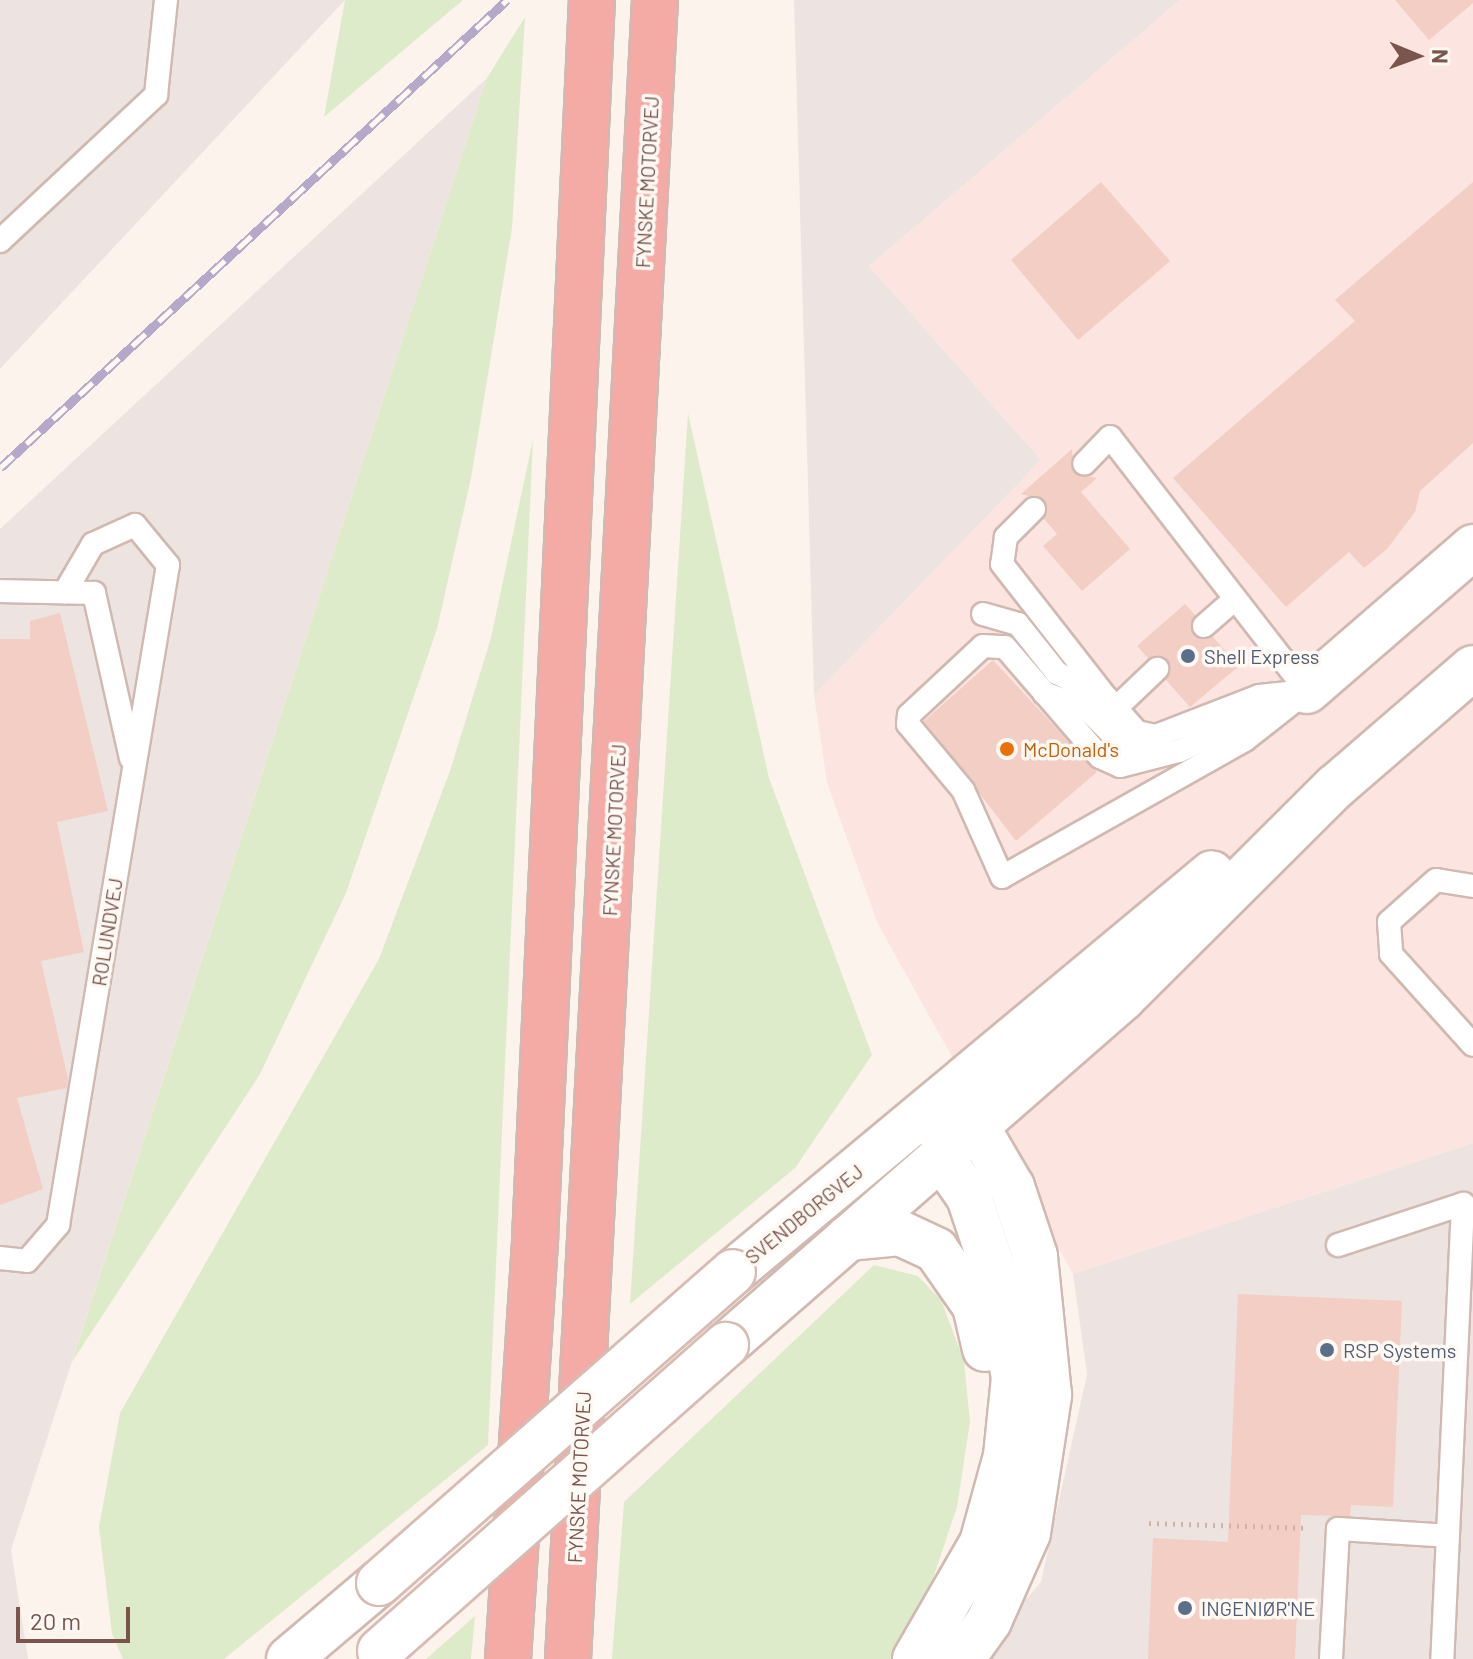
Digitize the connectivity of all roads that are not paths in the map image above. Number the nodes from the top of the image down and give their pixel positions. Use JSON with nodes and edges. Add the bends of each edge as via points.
{"nodes":[{"id":1,"x":166,"y":0,"type":"edge"},
{"id":2,"x":592,"y":0,"type":"edge"},
{"id":3,"x":655,"y":0,"type":"edge"},
{"id":4,"x":0,"y":241,"type":"edge"},
{"id":5,"x":1084,"y":464,"type":"dead end"},
{"id":6,"x":1034,"y":509,"type":"dead end"},
{"id":7,"x":1473,"y":547,"type":"edge"},
{"id":8,"x":0,"y":591,"type":"edge"},
{"id":9,"x":65,"y":592,"type":"junction"},
{"id":10,"x":1235,"y":599,"type":"junction"},
{"id":11,"x":983,"y":614,"type":"dead end"},
{"id":12,"x":1204,"y":626,"type":"dead end"},
{"id":13,"x":1473,"y":668,"type":"edge"},
{"id":14,"x":1157,"y":669,"type":"dead end"},
{"id":15,"x":1307,"y":691,"type":"junction"},
{"id":16,"x":1112,"y":703,"type":"junction"},
{"id":17,"x":134,"y":772,"type":"junction"},
{"id":18,"x":1473,"y":886,"type":"edge"},
{"id":19,"x":1473,"y":1045,"type":"edge"},
{"id":20,"x":961,"y":1104,"type":"junction"},
{"id":21,"x":942,"y":1158,"type":"junction"},
{"id":22,"x":848,"y":1238,"type":"junction"},
{"id":23,"x":1338,"y":1245,"type":"dead end"},
{"id":24,"x":0,"y":1258,"type":"edge"},
{"id":25,"x":1448,"y":1536,"type":"junction"},
{"id":26,"x":982,"y":1543,"type":"junction"},
{"id":27,"x":375,"y":1655,"type":"edge"},
{"id":28,"x":289,"y":1659,"type":"edge"},
{"id":29,"x":508,"y":1659,"type":"edge"},
{"id":30,"x":568,"y":1659,"type":"edge"},
{"id":31,"x":915,"y":1659,"type":"edge"},
{"id":32,"x":962,"y":1659,"type":"edge"},
{"id":33,"x":1331,"y":1659,"type":"edge"},
{"id":34,"x":1442,"y":1659,"type":"edge"}],
"edges":[{"from":1,"to":4,"type":"lane","via":[[156,95]]},
{"from":2,"to":29,"type":"highway","via":[[535,1239]]},
{"from":3,"to":30,"type":"highway","name":"FYNSKE MOTORVEJ"},
{"from":5,"to":10,"type":"lane","via":[[1110,437]]},
{"from":6,"to":16,"type":"lane","via":[[1006,537],[1002,564]]},
{"from":7,"to":15,"type":"main road"},
{"from":8,"to":9,"type":"lane"},
{"from":9,"to":17,"type":"lane","via":[[94,593]]},
{"from":9,"to":17,"type":"lane","name":"ROLUNDVEJ","via":[[93,544],[135,525],[168,565]]},
{"from":10,"to":12,"type":"lane"},
{"from":10,"to":15,"type":"lane"},
{"from":11,"to":16,"type":"lane","via":[[1018,624],[1065,680]]},
{"from":13,"to":20,"type":"main road","name":"SVENDBORGVEJ","via":[[1335,787],[1123,998]]},
{"from":14,"to":16,"type":"lane"},
{"from":15,"to":15,"type":"lane","via":[[1245,740],[1002,877],[963,790],[913,730],[909,715],[989,643],[1005,647],[1109,764],[1139,765],[1179,751]]},
{"from":15,"to":16,"type":"lane","via":[[1259,696],[1156,736],[1137,732]]},
{"from":17,"to":24,"type":"lane","name":"ROLUNDVEJ","via":[[58,1225],[27,1261]]},
{"from":18,"to":19,"type":"lane","via":[[1436,880],[1389,922],[1391,954]]},
{"from":20,"to":21,"type":"main road","name":"SVENDBORGVEJ"},
{"from":20,"to":28,"type":"main road","name":"SVENDBORGVEJ","bridge":true,"via":[[733,1272]]},
{"from":20,"to":32,"type":"main road","via":[[1012,1187],[1035,1256],[1049,1395],[1028,1533],[989,1621]]},
{"from":21,"to":22,"type":"main road","name":"SVENDBORGVEJ"},
{"from":21,"to":26,"type":"main road","via":[[969,1197],[992,1266],[1014,1377],[1006,1456]]},
{"from":22,"to":26,"type":"main road","via":[[882,1233],[916,1238],[952,1265],[975,1306],[990,1369]]},
{"from":22,"to":27,"type":"main road","name":"SVENDBORGVEJ","bridge":true},
{"from":23,"to":25,"type":"lane","via":[[1463,1204]]},
{"from":25,"to":33,"type":"lane","via":[[1338,1529]]},
{"from":25,"to":34,"type":"lane"},
{"from":26,"to":31,"type":"main road"}]}
